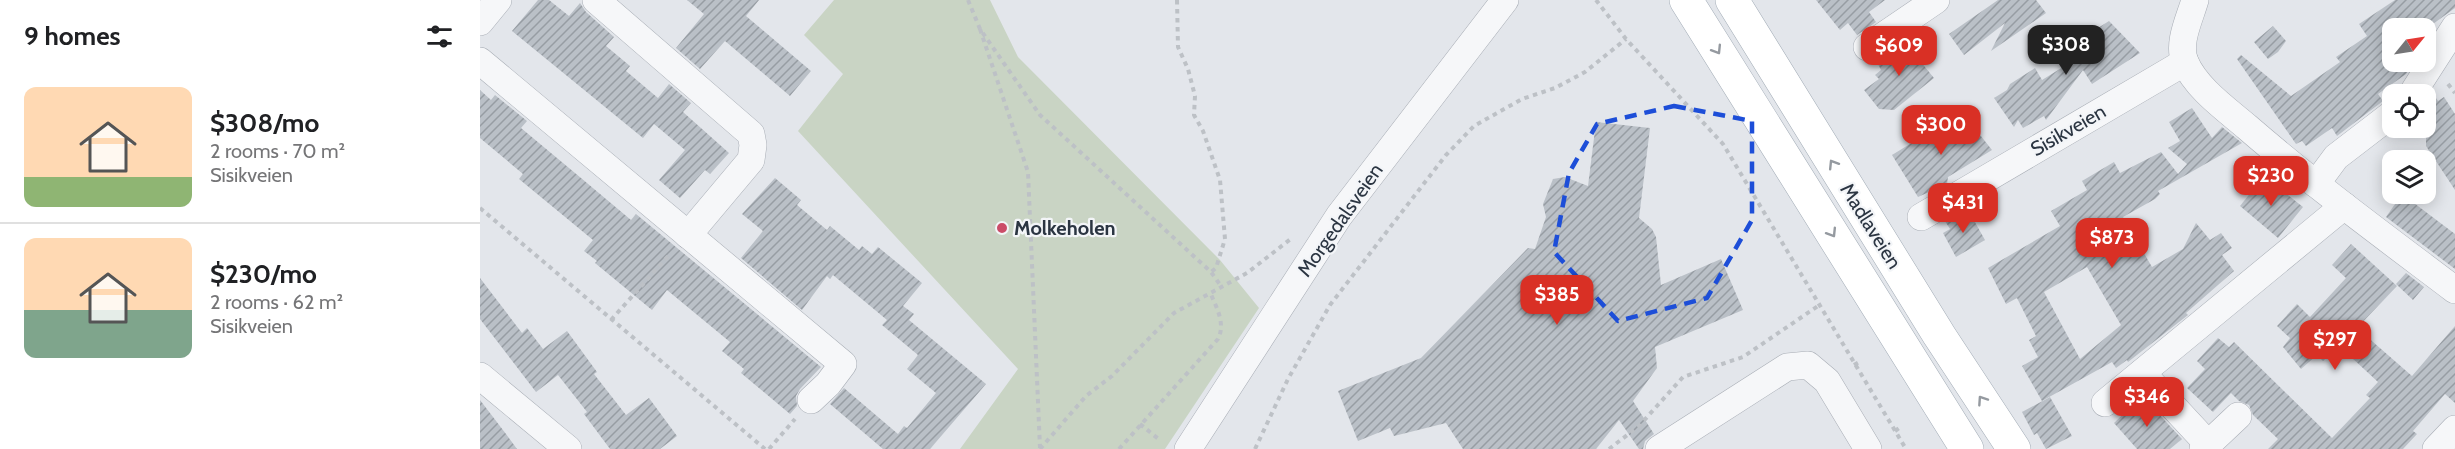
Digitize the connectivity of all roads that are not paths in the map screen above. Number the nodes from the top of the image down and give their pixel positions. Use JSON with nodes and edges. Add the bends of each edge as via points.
{"nodes":[{"id":1,"x":498,"y":0,"type":"edge"},
{"id":2,"x":596,"y":0,"type":"edge"},
{"id":3,"x":1505,"y":0,"type":"edge"},
{"id":4,"x":1686,"y":0,"type":"edge"},
{"id":5,"x":1732,"y":0,"type":"edge"},
{"id":6,"x":1936,"y":0,"type":"edge"},
{"id":7,"x":2195,"y":0,"type":"edge"},
{"id":8,"x":480,"y":22,"type":"edge"},
{"id":9,"x":2455,"y":27,"type":"edge"},
{"id":10,"x":1867,"y":47,"type":"dead end"},
{"id":11,"x":480,"y":61,"type":"edge"},
{"id":12,"x":2185,"y":62,"type":"junction"},
{"id":13,"x":2418,"y":84,"type":"edge"},
{"id":14,"x":2382,"y":122,"type":"edge"},
{"id":15,"x":2316,"y":184,"type":"junction"},
{"id":16,"x":2344,"y":206,"type":"junction"},
{"id":17,"x":1921,"y":217,"type":"dead end"},
{"id":18,"x":688,"y":235,"type":"junction"},
{"id":19,"x":2455,"y":290,"type":"edge"},
{"id":20,"x":2142,"y":374,"type":"junction"},
{"id":21,"x":480,"y":376,"type":"edge"},
{"id":22,"x":811,"y":400,"type":"road end"},
{"id":23,"x":2105,"y":403,"type":"dead end"},
{"id":24,"x":2238,"y":416,"type":"dead end"},
{"id":25,"x":2455,"y":429,"type":"edge"},
{"id":26,"x":2206,"y":446,"type":"edge"},
{"id":27,"x":568,"y":449,"type":"edge"},
{"id":28,"x":1188,"y":449,"type":"edge"},
{"id":29,"x":1659,"y":449,"type":"edge"},
{"id":30,"x":1868,"y":449,"type":"edge"},
{"id":31,"x":1967,"y":449,"type":"edge"},
{"id":32,"x":2014,"y":449,"type":"edge"},
{"id":33,"x":2436,"y":449,"type":"edge"}],
"edges":[{"from":1,"to":8,"type":"street"},
{"from":2,"to":18,"type":"street","via":[[751,134],[751,160]]},
{"from":3,"to":28,"type":"street","name":"Morgedalsveien","via":[[1340,216]]},
{"from":4,"to":31,"type":"main road","name":"Madlaveien","one_way":true},
{"from":32,"to":5,"type":"main road","name":"Madlaveien","one_way":true},
{"from":6,"to":10,"type":"street"},
{"from":7,"to":12,"type":"street","via":[[2183,41]]},
{"from":9,"to":13,"type":"street"},
{"from":11,"to":18,"type":"street"},
{"from":12,"to":15,"type":"street","via":[[2227,110]]},
{"from":12,"to":17,"type":"street","name":"Sisikveien"},
{"from":14,"to":15,"type":"street","via":[[2336,157]]},
{"from":15,"to":16,"type":"street"},
{"from":16,"to":19,"type":"street"},
{"from":16,"to":20,"type":"street"},
{"from":18,"to":22,"type":"street","via":[[843,364]]},
{"from":20,"to":23,"type":"street"},
{"from":20,"to":26,"type":"street"},
{"from":21,"to":27,"type":"street"},
{"from":24,"to":26,"type":"street"},
{"from":25,"to":33,"type":"street"},
{"from":29,"to":30,"type":"street","via":[[1786,367],[1808,365],[1827,381]]}]}
